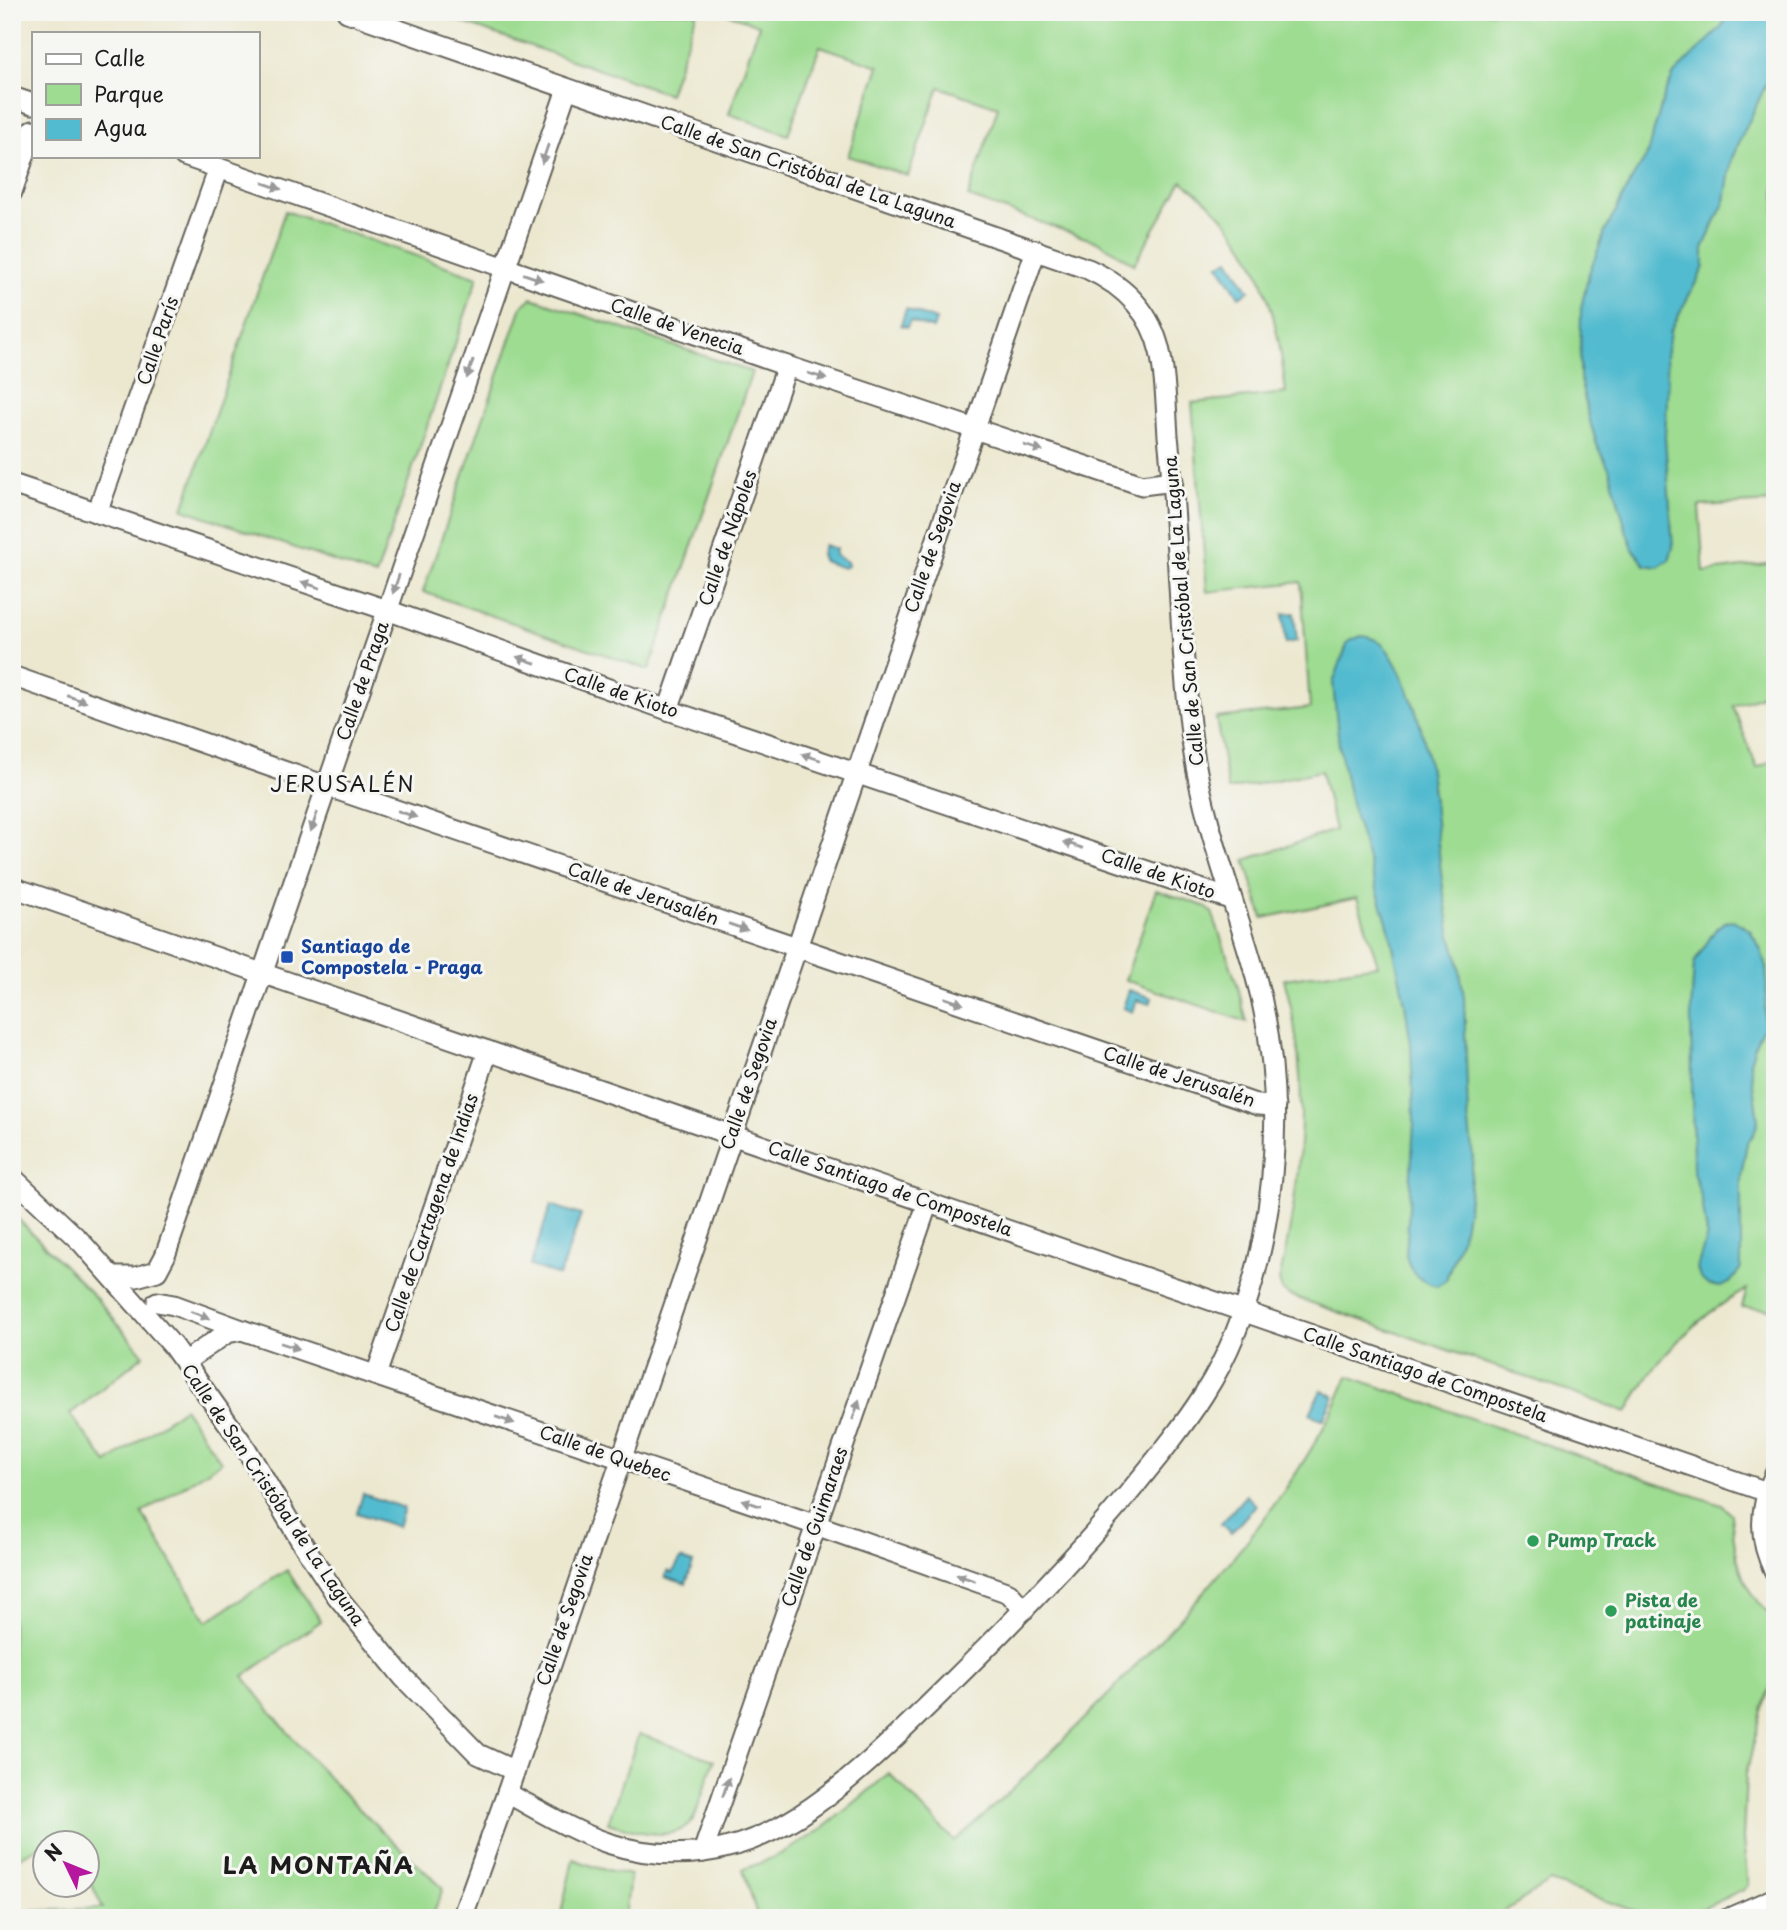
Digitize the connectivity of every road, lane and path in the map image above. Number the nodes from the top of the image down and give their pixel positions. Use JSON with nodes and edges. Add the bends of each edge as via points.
{"nodes":[{"id":1,"x":347,"y":12,"type":"edge"},
{"id":2,"x":567,"y":89,"type":"junction"},
{"id":3,"x":12,"y":97,"type":"edge"},
{"id":4,"x":32,"y":104,"type":"edge"},
{"id":5,"x":32,"y":133,"type":"edge"},
{"id":6,"x":190,"y":158,"type":"edge"},
{"id":7,"x":219,"y":168,"type":"junction"},
{"id":8,"x":12,"y":192,"type":"edge"},
{"id":9,"x":1036,"y":250,"type":"junction"},
{"id":10,"x":506,"y":267,"type":"junction"},
{"id":11,"x":788,"y":366,"type":"junction"},
{"id":12,"x":973,"y":429,"type":"junction"},
{"id":13,"x":1173,"y":481,"type":"junction"},
{"id":14,"x":12,"y":484,"type":"edge"},
{"id":15,"x":97,"y":513,"type":"junction"},
{"id":16,"x":387,"y":610,"type":"junction"},
{"id":17,"x":12,"y":676,"type":"edge"},
{"id":18,"x":668,"y":710,"type":"junction"},
{"id":19,"x":856,"y":772,"type":"junction"},
{"id":20,"x":326,"y":786,"type":"junction"},
{"id":21,"x":12,"y":887,"type":"edge"},
{"id":22,"x":1230,"y":899,"type":"junction"},
{"id":23,"x":796,"y":947,"type":"junction"},
{"id":24,"x":262,"y":974,"type":"junction"},
{"id":25,"x":488,"y":1051,"type":"junction"},
{"id":26,"x":1275,"y":1106,"type":"junction"},
{"id":27,"x":731,"y":1134,"type":"junction"},
{"id":28,"x":12,"y":1177,"type":"edge"},
{"id":29,"x":928,"y":1202,"type":"junction"},
{"id":30,"x":158,"y":1271,"type":"junction"},
{"id":31,"x":115,"y":1278,"type":"junction"},
{"id":32,"x":155,"y":1312,"type":"junction"},
{"id":33,"x":1244,"y":1313,"type":"junction"},
{"id":34,"x":242,"y":1330,"type":"junction"},
{"id":35,"x":184,"y":1362,"type":"junction"},
{"id":36,"x":376,"y":1376,"type":"junction"},
{"id":37,"x":621,"y":1460,"type":"junction"},
{"id":38,"x":1771,"y":1483,"type":"edge"},
{"id":39,"x":816,"y":1525,"type":"junction"},
{"id":40,"x":1775,"y":1572,"type":"edge"},
{"id":41,"x":1024,"y":1610,"type":"junction"},
{"id":42,"x":514,"y":1771,"type":"junction"},
{"id":43,"x":507,"y":1793,"type":"junction"},
{"id":44,"x":703,"y":1852,"type":"junction"},
{"id":45,"x":1775,"y":1898,"type":"edge"},
{"id":46,"x":462,"y":1918,"type":"edge"},
{"id":47,"x":1729,"y":1918,"type":"edge"}],
"edges":[{"from":1,"to":2,"type":"street","name":"Calle de San Cristóbal de La Laguna"},
{"from":2,"to":9,"type":"street","name":"Calle de San Cristóbal de La Laguna"},
{"from":2,"to":10,"type":"street","name":"Calle de Praga","one_way":true},
{"from":3,"to":4,"type":"street"},
{"from":5,"to":8,"type":"street"},
{"from":6,"to":7,"type":"street","name":"Calle de Venecia"},
{"from":7,"to":10,"type":"street","name":"Calle de Venecia","one_way":true},
{"from":7,"to":15,"type":"street","name":"Calle París"},
{"from":9,"to":12,"type":"street","name":"Calle de Segovia"},
{"from":9,"to":13,"type":"street","name":"Calle de San Cristóbal de La Laguna","via":[[1112,280],[1145,314],[1160,352]]},
{"from":10,"to":11,"type":"street","name":"Calle de Venecia","one_way":true},
{"from":10,"to":16,"type":"street","name":"Calle de Praga","one_way":true},
{"from":11,"to":12,"type":"street","name":"Calle de Venecia","one_way":true},
{"from":11,"to":18,"type":"street","name":"Calle de Nápoles"},
{"from":12,"to":13,"type":"street","name":"Calle de Venecia","one_way":true,"via":[[1142,485]]},
{"from":12,"to":19,"type":"street","name":"Calle de Segovia"},
{"from":13,"to":22,"type":"street","name":"Calle de San Cristóbal de La Laguna","via":[[1193,744],[1203,801]]},
{"from":14,"to":15,"type":"street","name":"Calle de Kioto"},
{"from":16,"to":15,"type":"street","name":"Calle de Kioto","one_way":true},
{"from":18,"to":16,"type":"street","name":"Calle de Kioto","one_way":true},
{"from":16,"to":20,"type":"street","name":"Calle de Praga"},
{"from":17,"to":20,"type":"street","name":"Calle de Jerusalén","one_way":true},
{"from":19,"to":18,"type":"street","name":"Calle de Kioto","one_way":true},
{"from":22,"to":19,"type":"street","name":"Calle de Kioto","one_way":true},
{"from":19,"to":23,"type":"street","name":"Calle de Segovia"},
{"from":20,"to":23,"type":"street","name":"Calle de Jerusalén","one_way":true},
{"from":20,"to":24,"type":"street","name":"Calle de Praga","one_way":true},
{"from":21,"to":24,"type":"street","name":"Calle Santiago de Compostela"},
{"from":22,"to":26,"type":"street","name":"Calle de San Cristóbal de La Laguna","via":[[1258,986]]},
{"from":23,"to":26,"type":"street","name":"Calle de Jerusalén","one_way":true,"via":[[1258,1105]]},
{"from":23,"to":27,"type":"street","name":"Calle de Segovia"},
{"from":24,"to":25,"type":"street","name":"Calle Santiago de Compostela"},
{"from":24,"to":30,"type":"street","name":"Calle de Praga"},
{"from":25,"to":27,"type":"street","name":"Calle Santiago de Compostela"},
{"from":25,"to":36,"type":"street","name":"Calle de Cartagena de Indias"},
{"from":26,"to":33,"type":"street","name":"Calle de San Cristóbal de La Laguna","via":[[1269,1198]]},
{"from":27,"to":29,"type":"street","name":"Calle Santiago de Compostela"},
{"from":27,"to":37,"type":"street","name":"Calle de Segovia"},
{"from":28,"to":31,"type":"street","name":"Calle de San Cristóbal de La Laguna"},
{"from":29,"to":33,"type":"street","name":"Calle Santiago de Compostela"},
{"from":39,"to":29,"type":"street","name":"Calle de Guimaraes","one_way":true},
{"from":30,"to":31,"type":"street"},
{"from":30,"to":32,"type":"street"},
{"from":31,"to":32,"type":"street","name":"Calle de San Cristóbal de La Laguna"},
{"from":32,"to":34,"type":"street","name":"Calle de Quebec","one_way":true,"via":[[174,1305]]},
{"from":32,"to":35,"type":"street","name":"Calle de San Cristóbal de La Laguna"},
{"from":33,"to":38,"type":"street","name":"Calle Santiago de Compostela"},
{"from":33,"to":41,"type":"street","name":"Calle de San Cristóbal de La Laguna","via":[[1206,1392],[1166,1448]]},
{"from":34,"to":35,"type":"street","via":[[227,1333]]},
{"from":34,"to":36,"type":"street","name":"Calle de Quebec","one_way":true},
{"from":35,"to":42,"type":"street","name":"Calle de San Cristóbal de La Laguna","via":[[245,1447],[359,1626],[470,1747]]},
{"from":36,"to":37,"type":"street","name":"Calle de Quebec","one_way":true},
{"from":39,"to":37,"type":"street","name":"Calle de Quebec","one_way":true},
{"from":37,"to":42,"type":"street","name":"Calle de Segovia"},
{"from":38,"to":40,"type":"street","via":[[1761,1524],[1766,1556]]},
{"from":41,"to":39,"type":"street","name":"Calle de Quebec","one_way":true,"via":[[1009,1593]]},
{"from":44,"to":39,"type":"street","name":"Calle de Guimaraes","one_way":true},
{"from":41,"to":44,"type":"street","name":"Calle de San Cristóbal de La Laguna","via":[[916,1717],[800,1815],[750,1841]]},
{"from":42,"to":43,"type":"street","name":"Calle de Segovia"},
{"from":43,"to":44,"type":"street","name":"Calle de San Cristóbal de La Laguna","via":[[594,1840],[650,1854]]},
{"from":43,"to":46,"type":"street","name":"Calle de Segovia"},
{"from":45,"to":47,"type":"street"}]}
